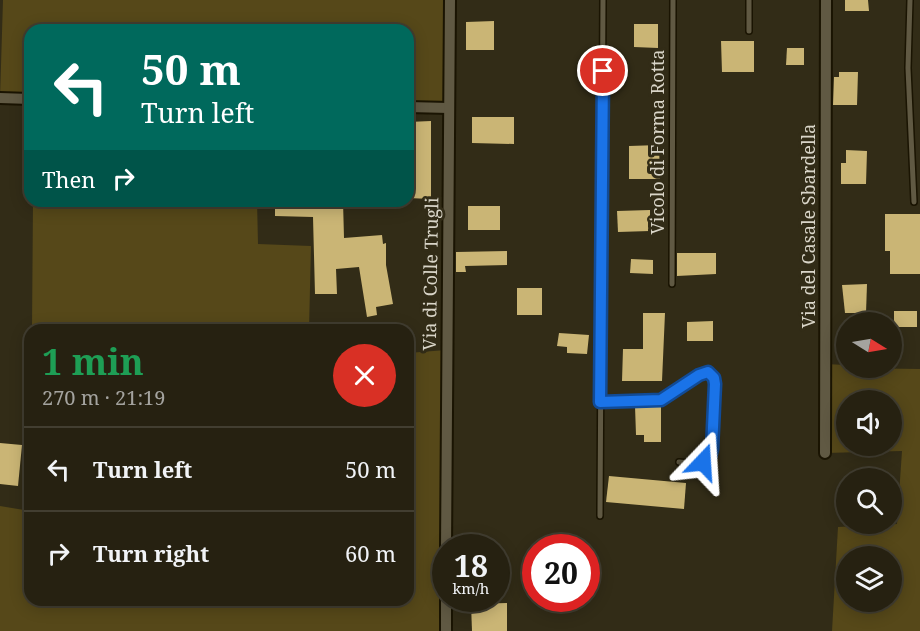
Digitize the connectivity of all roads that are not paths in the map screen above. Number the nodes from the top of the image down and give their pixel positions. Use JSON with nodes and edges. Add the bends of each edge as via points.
{"nodes":[{"id":1,"x":450,"y":0,"type":"edge"},
{"id":2,"x":603,"y":0,"type":"edge"},
{"id":3,"x":673,"y":0,"type":"edge"},
{"id":4,"x":749,"y":0,"type":"edge"},
{"id":5,"x":826,"y":0,"type":"edge"},
{"id":6,"x":910,"y":0,"type":"edge"},
{"id":7,"x":749,"y":31,"type":"dead end"},
{"id":8,"x":0,"y":98,"type":"edge"},
{"id":9,"x":24,"y":99,"type":"edge"},
{"id":10,"x":414,"y":107,"type":"edge"},
{"id":11,"x":449,"y":108,"type":"junction"},
{"id":12,"x":914,"y":202,"type":"dead end"},
{"id":13,"x":672,"y":284,"type":"dead end"},
{"id":14,"x":600,"y":402,"type":"junction"},
{"id":15,"x":825,"y":453,"type":"dead end"},
{"id":16,"x":679,"y":462,"type":"dead end"},
{"id":17,"x":600,"y":516,"type":"dead end"},
{"id":18,"x":446,"y":534,"type":"edge"},
{"id":19,"x":446,"y":612,"type":"edge"},
{"id":20,"x":446,"y":631,"type":"edge"}],
"edges":[{"from":1,"to":11,"type":"street","name":"Via di Colle Trugli"},
{"from":2,"to":14,"type":"lane"},
{"from":3,"to":13,"type":"lane","name":"Vicolo di Forma Rotta"},
{"from":4,"to":7,"type":"lane"},
{"from":5,"to":15,"type":"street","name":"Via del Casale Sbardella"},
{"from":6,"to":12,"type":"lane","via":[[908,68]]},
{"from":8,"to":9,"type":"street"},
{"from":10,"to":11,"type":"street"},
{"from":11,"to":18,"type":"street","name":"Via di Colle Trugli"},
{"from":14,"to":16,"type":"lane","via":[[661,400],[704,372],[712,374],[715,384],[711,453],[699,463]]},
{"from":14,"to":17,"type":"lane"},
{"from":19,"to":20,"type":"street"}]}
